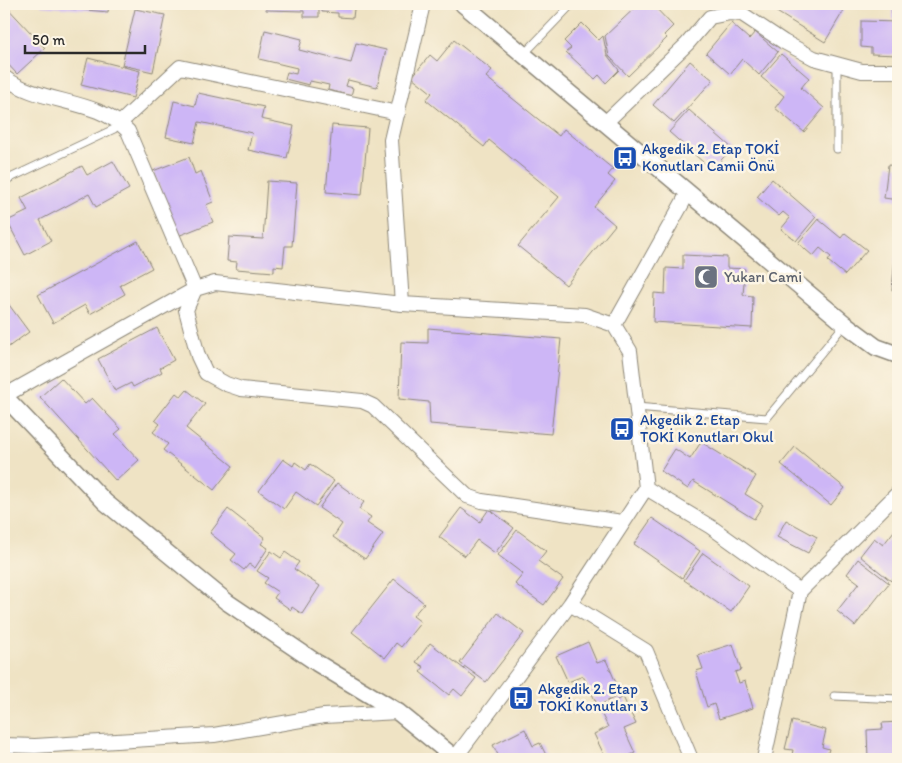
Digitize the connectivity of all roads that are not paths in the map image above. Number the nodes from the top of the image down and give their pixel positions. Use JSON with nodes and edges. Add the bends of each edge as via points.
{"nodes":[{"id":1,"x":423,"y":4,"type":"edge"},
{"id":2,"x":463,"y":4,"type":"edge"},
{"id":3,"x":572,"y":4,"type":"edge"},
{"id":4,"x":524,"y":54,"type":"junction"},
{"id":5,"x":836,"y":64,"type":"junction"},
{"id":6,"x":898,"y":71,"type":"edge"},
{"id":7,"x":4,"y":76,"type":"edge"},
{"id":8,"x":398,"y":113,"type":"junction"},
{"id":9,"x":120,"y":123,"type":"junction"},
{"id":10,"x":605,"y":123,"type":"junction"},
{"id":11,"x":836,"y":149,"type":"dead end"},
{"id":12,"x":4,"y":181,"type":"edge"},
{"id":13,"x":688,"y":193,"type":"junction"},
{"id":14,"x":194,"y":289,"type":"junction"},
{"id":15,"x":402,"y":304,"type":"junction"},
{"id":16,"x":845,"y":324,"type":"junction"},
{"id":17,"x":614,"y":325,"type":"junction"},
{"id":18,"x":898,"y":355,"type":"edge"},
{"id":19,"x":4,"y":396,"type":"edge"},
{"id":20,"x":636,"y":407,"type":"junction"},
{"id":21,"x":646,"y":488,"type":"junction"},
{"id":22,"x":898,"y":493,"type":"edge"},
{"id":23,"x":622,"y":522,"type":"junction"},
{"id":24,"x":800,"y":591,"type":"junction"},
{"id":25,"x":570,"y":604,"type":"junction"},
{"id":26,"x":834,"y":696,"type":"dead end"},
{"id":27,"x":898,"y":699,"type":"edge"},
{"id":28,"x":398,"y":712,"type":"junction"},
{"id":29,"x":4,"y":744,"type":"edge"},
{"id":30,"x":456,"y":759,"type":"edge"},
{"id":31,"x":691,"y":759,"type":"edge"},
{"id":32,"x":764,"y":759,"type":"edge"}],
"edges":[{"from":1,"to":8,"type":"street"},
{"from":2,"to":4,"type":"street"},
{"from":3,"to":4,"type":"lane"},
{"from":4,"to":10,"type":"street"},
{"from":5,"to":6,"type":"street","via":[[862,71]]},
{"from":5,"to":10,"type":"street","via":[[814,58],[742,14],[710,17],[687,44]]},
{"from":5,"to":11,"type":"lane"},
{"from":7,"to":9,"type":"street","via":[[33,92],[108,115]]},
{"from":8,"to":9,"type":"street","via":[[180,68]]},
{"from":8,"to":15,"type":"street","via":[[391,140]]},
{"from":9,"to":12,"type":"lane"},
{"from":9,"to":14,"type":"street","via":[[128,131]]},
{"from":10,"to":13,"type":"street"},
{"from":13,"to":16,"type":"street"},
{"from":13,"to":17,"type":"street"},
{"from":14,"to":15,"type":"street","via":[[215,283]]},
{"from":14,"to":19,"type":"street"},
{"from":14,"to":23,"type":"street","via":[[186,310],[198,356],[206,373],[226,384],[240,389],[362,401],[373,406],[467,496]]},
{"from":15,"to":17,"type":"street","via":[[585,315]]},
{"from":16,"to":18,"type":"street","via":[[876,347]]},
{"from":16,"to":20,"type":"lane","via":[[767,418]]},
{"from":17,"to":20,"type":"street","via":[[630,351]]},
{"from":19,"to":28,"type":"street","via":[[105,502],[227,602],[317,663]]},
{"from":20,"to":21,"type":"street"},
{"from":21,"to":23,"type":"street"},
{"from":21,"to":24,"type":"street","via":[[712,527]]},
{"from":22,"to":24,"type":"street"},
{"from":23,"to":25,"type":"street"},
{"from":24,"to":32,"type":"street"},
{"from":25,"to":30,"type":"street"},
{"from":25,"to":31,"type":"street","via":[[646,651]]},
{"from":26,"to":27,"type":"lane"},
{"from":28,"to":29,"type":"street","via":[[324,716],[214,735],[34,746]]},
{"from":28,"to":30,"type":"street"}]}
